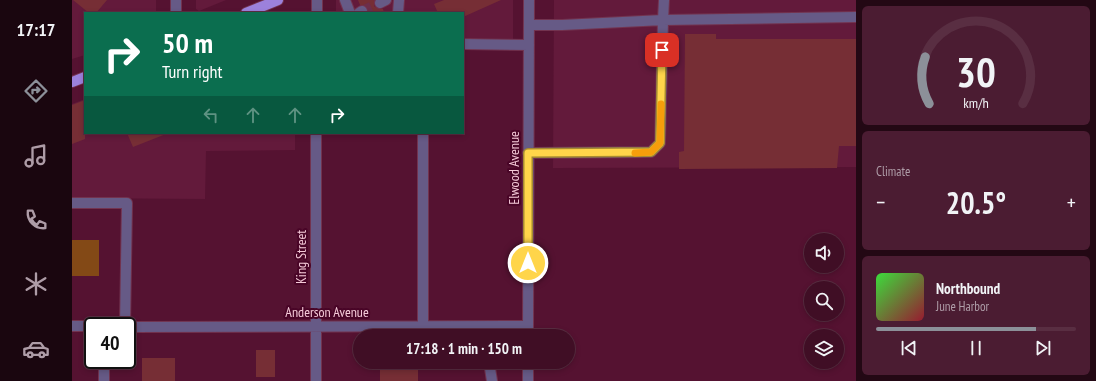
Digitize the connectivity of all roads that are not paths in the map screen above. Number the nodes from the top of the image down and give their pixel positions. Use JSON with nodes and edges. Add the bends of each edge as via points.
{"nodes":[{"id":1,"x":176,"y":0,"type":"edge"},
{"id":2,"x":278,"y":0,"type":"edge"},
{"id":3,"x":317,"y":0,"type":"edge"},
{"id":4,"x":345,"y":0,"type":"edge"},
{"id":5,"x":399,"y":0,"type":"edge"},
{"id":6,"x":529,"y":0,"type":"edge"},
{"id":7,"x":664,"y":0,"type":"edge"},
{"id":8,"x":176,"y":12,"type":"edge"},
{"id":9,"x":248,"y":12,"type":"edge"},
{"id":10,"x":317,"y":12,"type":"edge"},
{"id":11,"x":350,"y":12,"type":"edge"},
{"id":12,"x":398,"y":12,"type":"edge"},
{"id":13,"x":856,"y":17,"type":"edge"},
{"id":14,"x":663,"y":20,"type":"junction"},
{"id":15,"x":529,"y":25,"type":"junction"},
{"id":16,"x":464,"y":44,"type":"edge"},
{"id":17,"x":529,"y":45,"type":"junction"},
{"id":18,"x":84,"y":77,"type":"edge"},
{"id":19,"x":72,"y":82,"type":"edge"},
{"id":20,"x":316,"y":134,"type":"edge"},
{"id":21,"x":423,"y":134,"type":"edge"},
{"id":22,"x":528,"y":153,"type":"junction"},
{"id":23,"x":72,"y":203,"type":"edge"},
{"id":24,"x":126,"y":317,"type":"edge"},
{"id":25,"x":315,"y":325,"type":"junction"},
{"id":26,"x":72,"y":326,"type":"edge"},
{"id":27,"x":84,"y":326,"type":"edge"},
{"id":28,"x":136,"y":326,"type":"edge"},
{"id":29,"x":423,"y":326,"type":"junction"},
{"id":30,"x":463,"y":329,"type":"edge"},
{"id":31,"x":528,"y":329,"type":"edge"},
{"id":32,"x":104,"y":369,"type":"edge"},
{"id":33,"x":490,"y":369,"type":"edge"},
{"id":34,"x":528,"y":369,"type":"edge"},
{"id":35,"x":104,"y":381,"type":"edge"},
{"id":36,"x":316,"y":381,"type":"edge"},
{"id":37,"x":492,"y":381,"type":"edge"},
{"id":38,"x":528,"y":381,"type":"edge"}],
"edges":[{"from":1,"to":8,"type":"street"},
{"from":2,"to":9,"type":"main road"},
{"from":3,"to":10,"type":"street"},
{"from":4,"to":11,"type":"street"},
{"from":5,"to":12,"type":"street"},
{"from":6,"to":15,"type":"street","name":"Elwood Avenue"},
{"from":7,"to":14,"type":"street"},
{"from":13,"to":14,"type":"street"},
{"from":14,"to":15,"type":"street"},
{"from":14,"to":22,"type":"street","via":[[660,143],[651,152]]},
{"from":15,"to":17,"type":"street","name":"Elwood Avenue"},
{"from":16,"to":17,"type":"street"},
{"from":17,"to":22,"type":"street","name":"Elwood Avenue"},
{"from":18,"to":19,"type":"main road"},
{"from":20,"to":25,"type":"street","name":"King Street"},
{"from":21,"to":29,"type":"street"},
{"from":22,"to":31,"type":"street","name":"Elwood Avenue"},
{"from":23,"to":24,"type":"street","via":[[127,203]]},
{"from":25,"to":28,"type":"street","name":"Anderson Avenue"},
{"from":25,"to":29,"type":"street","name":"Anderson Avenue"},
{"from":25,"to":36,"type":"street","name":"King Street"},
{"from":26,"to":27,"type":"street"},
{"from":29,"to":30,"type":"street","name":"Anderson Avenue"},
{"from":32,"to":35,"type":"street"},
{"from":33,"to":37,"type":"street"},
{"from":34,"to":38,"type":"street"}]}
